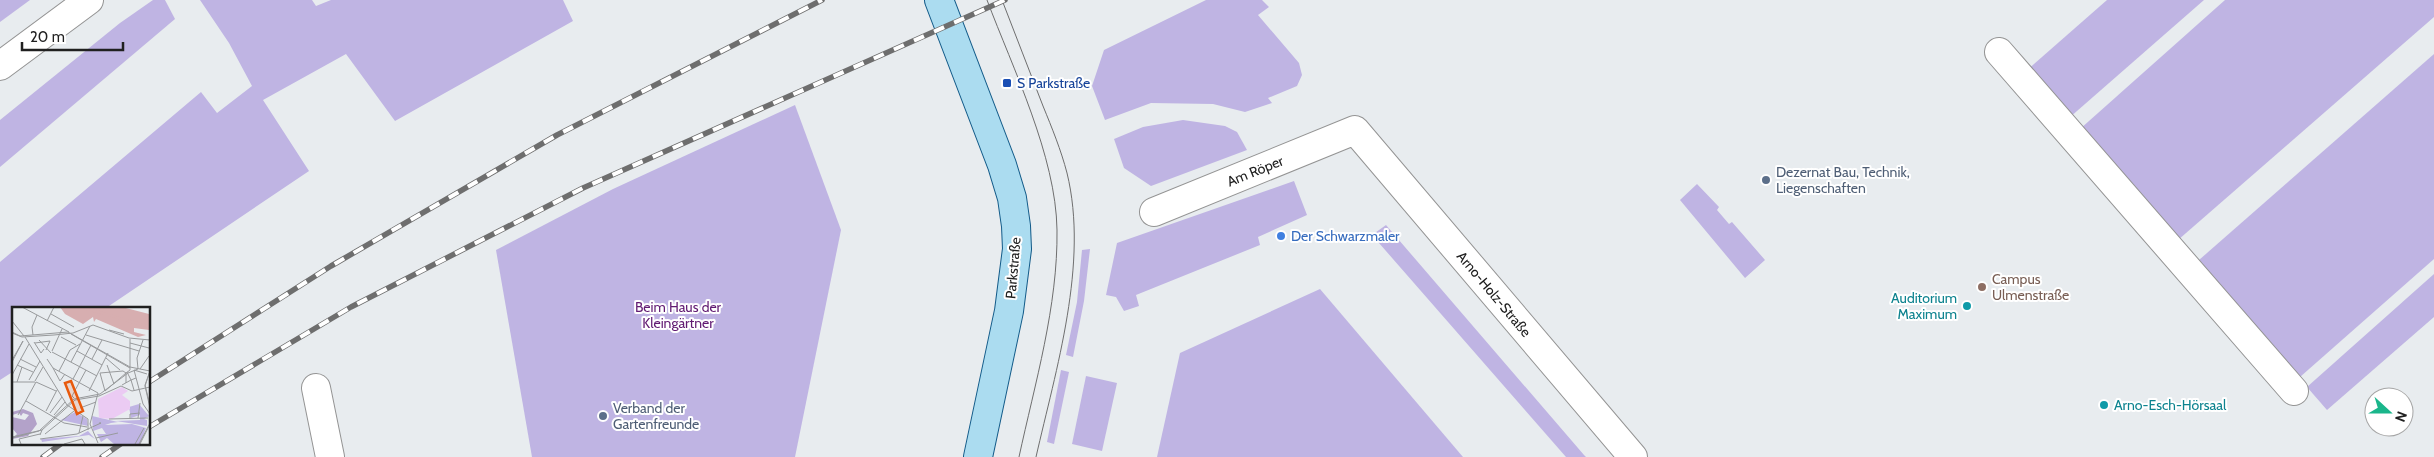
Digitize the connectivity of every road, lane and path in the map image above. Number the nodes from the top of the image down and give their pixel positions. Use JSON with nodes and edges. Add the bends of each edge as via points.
{"nodes":[{"id":1,"x":89,"y":0,"type":"edge"},
{"id":2,"x":939,"y":0,"type":"edge"},
{"id":3,"x":1998,"y":52,"type":"dead end"},
{"id":4,"x":0,"y":66,"type":"edge"},
{"id":5,"x":1356,"y":130,"type":"joint"},
{"id":6,"x":1154,"y":212,"type":"dead end"},
{"id":7,"x":316,"y":388,"type":"dead end"},
{"id":8,"x":2294,"y":391,"type":"dead end"},
{"id":9,"x":330,"y":457,"type":"edge"},
{"id":10,"x":978,"y":457,"type":"edge"},
{"id":11,"x":1633,"y":457,"type":"edge"}],
"edges":[{"from":1,"to":4,"type":"street"},
{"from":2,"to":10,"type":"main road","name":"Parkstraße","via":[[1002,164],[1016,226],[1017,249],[1009,310]]},
{"from":3,"to":8,"type":"street"},
{"from":5,"to":6,"type":"street","name":"Am Röper"},
{"from":5,"to":11,"type":"street","name":"Arno-Holz-Straße"},
{"from":7,"to":9,"type":"street"}]}
